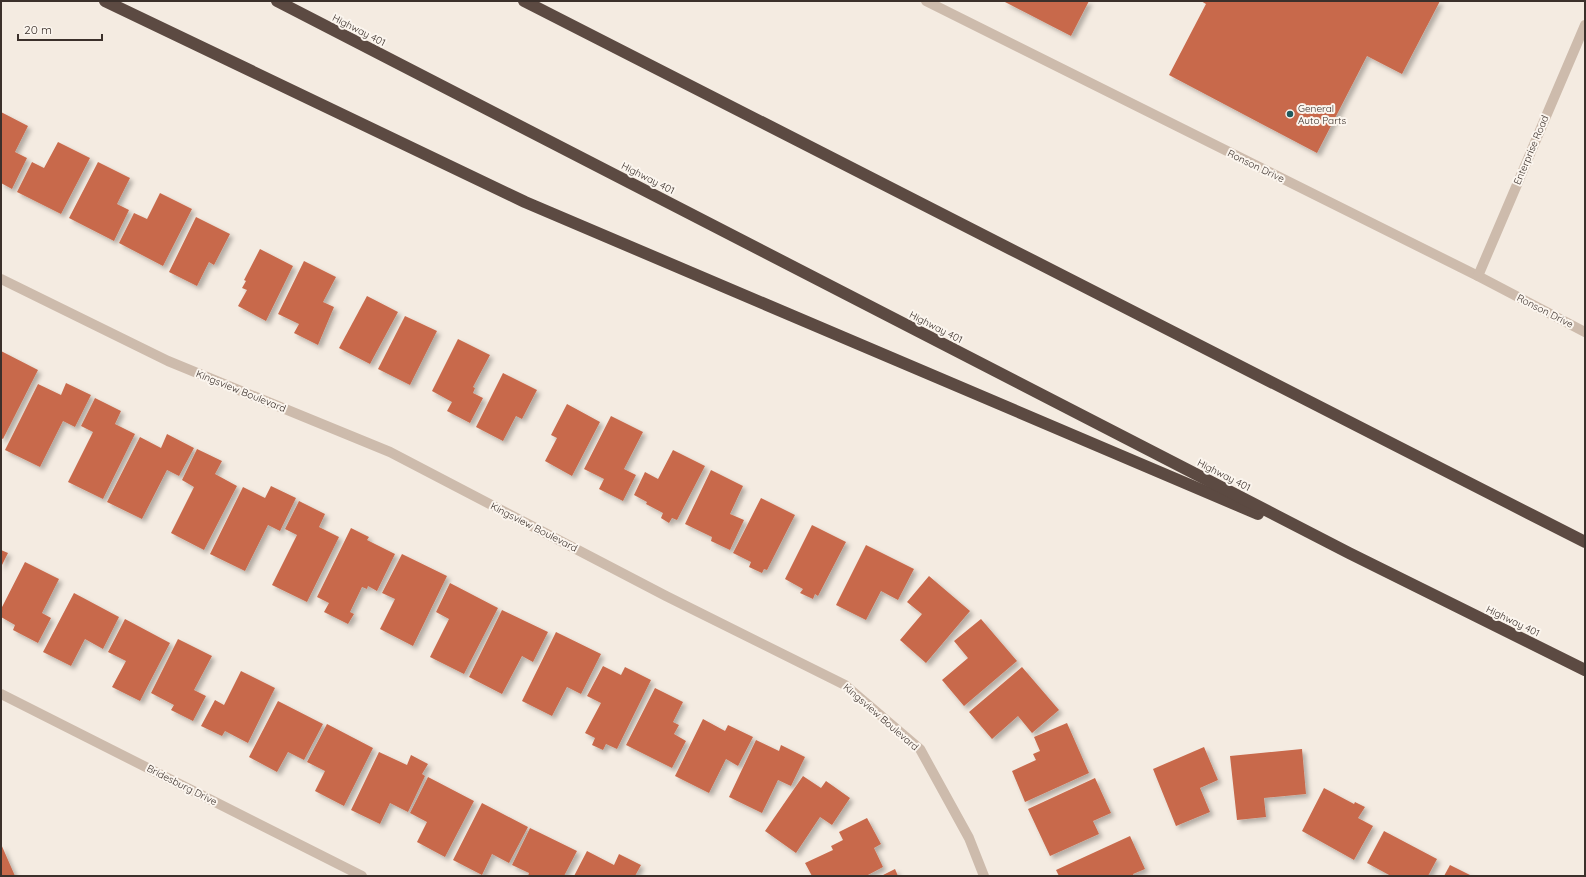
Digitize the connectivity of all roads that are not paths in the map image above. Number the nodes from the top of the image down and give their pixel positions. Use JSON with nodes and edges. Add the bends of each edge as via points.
{"nodes":[{"id":1,"x":105,"y":1,"type":"edge"},
{"id":2,"x":277,"y":1,"type":"edge"},
{"id":3,"x":524,"y":1,"type":"edge"},
{"id":4,"x":926,"y":1,"type":"edge"},
{"id":5,"x":1585,"y":25,"type":"edge"},
{"id":6,"x":1478,"y":276,"type":"junction"},
{"id":7,"x":1,"y":279,"type":"edge"},
{"id":8,"x":1585,"y":332,"type":"edge"},
{"id":9,"x":1585,"y":542,"type":"edge"},
{"id":10,"x":1349,"y":553,"type":"junction"},
{"id":11,"x":1585,"y":670,"type":"edge"},
{"id":12,"x":1,"y":694,"type":"edge"},
{"id":13,"x":362,"y":876,"type":"edge"},
{"id":14,"x":984,"y":876,"type":"edge"}],
"edges":[{"from":1,"to":10,"type":"highway","via":[[525,202]]},
{"from":2,"to":10,"type":"highway","name":"Highway 401"},
{"from":3,"to":9,"type":"highway"},
{"from":4,"to":6,"type":"street","name":"Ronson Drive"},
{"from":5,"to":6,"type":"street","name":"Enterprise Road"},
{"from":6,"to":8,"type":"street","name":"Ronson Drive"},
{"from":7,"to":14,"type":"street","name":"Kingsview Boulevard","via":[[168,361],[390,452],[666,596],[845,684],[920,749],[969,838]]},
{"from":10,"to":11,"type":"highway","name":"Highway 401"},
{"from":12,"to":13,"type":"street","name":"Bridesburg Drive"}]}
